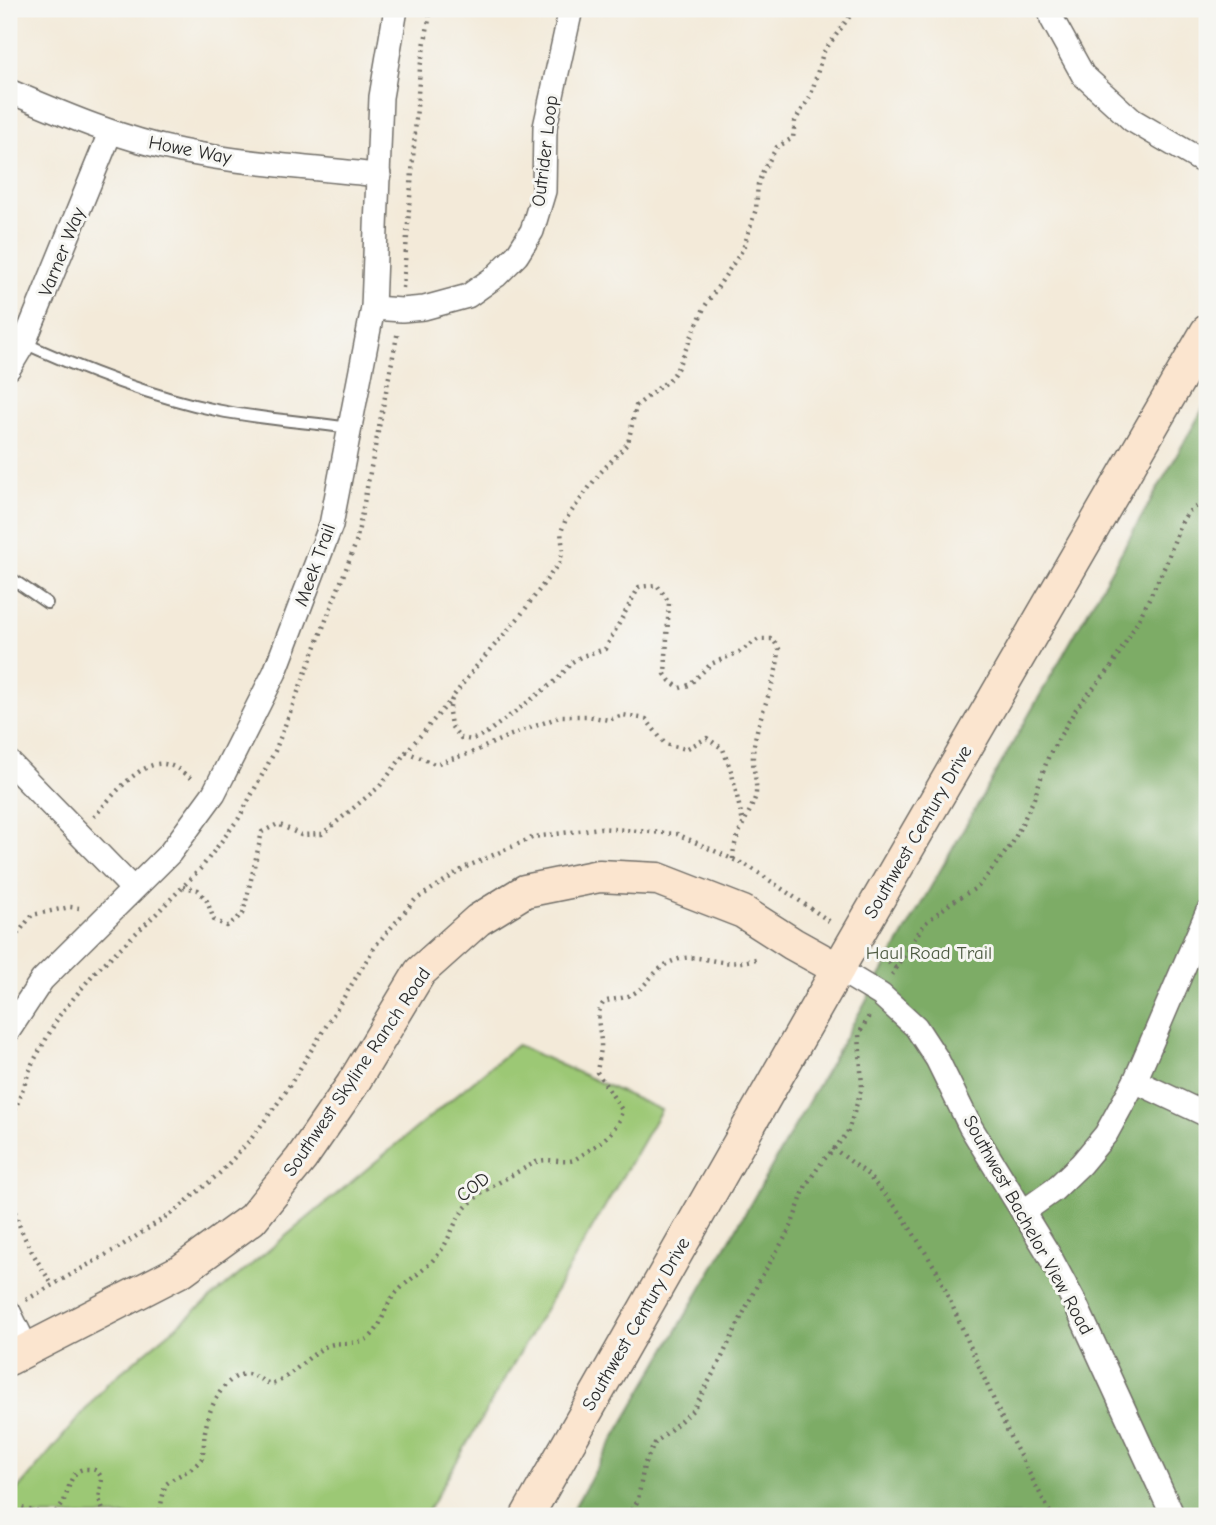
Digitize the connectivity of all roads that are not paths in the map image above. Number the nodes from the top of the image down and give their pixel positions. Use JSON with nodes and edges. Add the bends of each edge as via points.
{"nodes":[{"id":1,"x":395,"y":9,"type":"edge"},
{"id":2,"x":571,"y":9,"type":"edge"},
{"id":3,"x":1050,"y":9,"type":"edge"},
{"id":4,"x":9,"y":92,"type":"edge"},
{"id":5,"x":110,"y":132,"type":"junction"},
{"id":6,"x":1207,"y":164,"type":"edge"},
{"id":7,"x":379,"y":175,"type":"junction"},
{"id":8,"x":373,"y":308,"type":"junction"},
{"id":9,"x":1207,"y":331,"type":"edge"},
{"id":10,"x":16,"y":340,"type":"edge"},
{"id":11,"x":9,"y":368,"type":"edge"},
{"id":12,"x":350,"y":429,"type":"junction"},
{"id":13,"x":9,"y":577,"type":"edge"},
{"id":14,"x":47,"y":603,"type":"dead end"},
{"id":15,"x":9,"y":762,"type":"edge"},
{"id":16,"x":133,"y":889,"type":"junction"},
{"id":17,"x":1207,"y":913,"type":"edge"},
{"id":18,"x":838,"y":969,"type":"junction"},
{"id":19,"x":9,"y":1030,"type":"edge"},
{"id":20,"x":1135,"y":1081,"type":"junction"},
{"id":21,"x":1207,"y":1115,"type":"edge"},
{"id":22,"x":1023,"y":1212,"type":"junction"},
{"id":23,"x":9,"y":1312,"type":"edge"},
{"id":24,"x":18,"y":1354,"type":"edge"},
{"id":25,"x":527,"y":1516,"type":"edge"},
{"id":26,"x":1173,"y":1516,"type":"edge"}],
"edges":[{"from":1,"to":7,"type":"street","name":"Meek Trail","via":[[381,97]]},
{"from":2,"to":8,"type":"street","name":"Outrider Loop","via":[[545,127],[544,191],[532,231],[517,255],[468,296],[425,308]]},
{"from":3,"to":6,"type":"street","via":[[1083,75],[1132,120]]},
{"from":4,"to":5,"type":"street","name":"Howe Way"},
{"from":5,"to":7,"type":"street","name":"Howe Way","via":[[181,151]]},
{"from":5,"to":10,"type":"street","name":"Varner Way"},
{"from":7,"to":8,"type":"street","name":"Meek Trail"},
{"from":8,"to":12,"type":"street","name":"Meek Trail"},
{"from":9,"to":18,"type":"main road","name":"Southwest Century Drive"},
{"from":10,"to":11,"type":"street","name":"Varner Way"},
{"from":10,"to":12,"type":"lane","via":[[157,395],[217,410]]},
{"from":12,"to":16,"type":"street","name":"Meek Trail","via":[[331,525],[275,671],[214,793],[170,853]]},
{"from":13,"to":14,"type":"lane"},
{"from":15,"to":16,"type":"street"},
{"from":16,"to":19,"type":"street","name":"Meek Trail","via":[[42,980]]},
{"from":17,"to":20,"type":"street"},
{"from":18,"to":22,"type":"street","name":"Southwest Bachelor View Road","via":[[881,995],[916,1027]]},
{"from":18,"to":24,"type":"main road","name":"Southwest Skyline Ranch Road","via":[[743,912],[658,879],[599,876],[525,891],[478,920],[420,972],[352,1085],[252,1219],[182,1270]]},
{"from":18,"to":25,"type":"main road","name":"Southwest Century Drive"},
{"from":20,"to":21,"type":"street"},
{"from":20,"to":22,"type":"street","via":[[1106,1134],[1081,1164]]},
{"from":22,"to":26,"type":"street","name":"Southwest Bachelor View Road","via":[[1076,1305]]},
{"from":23,"to":24,"type":"street"}]}
